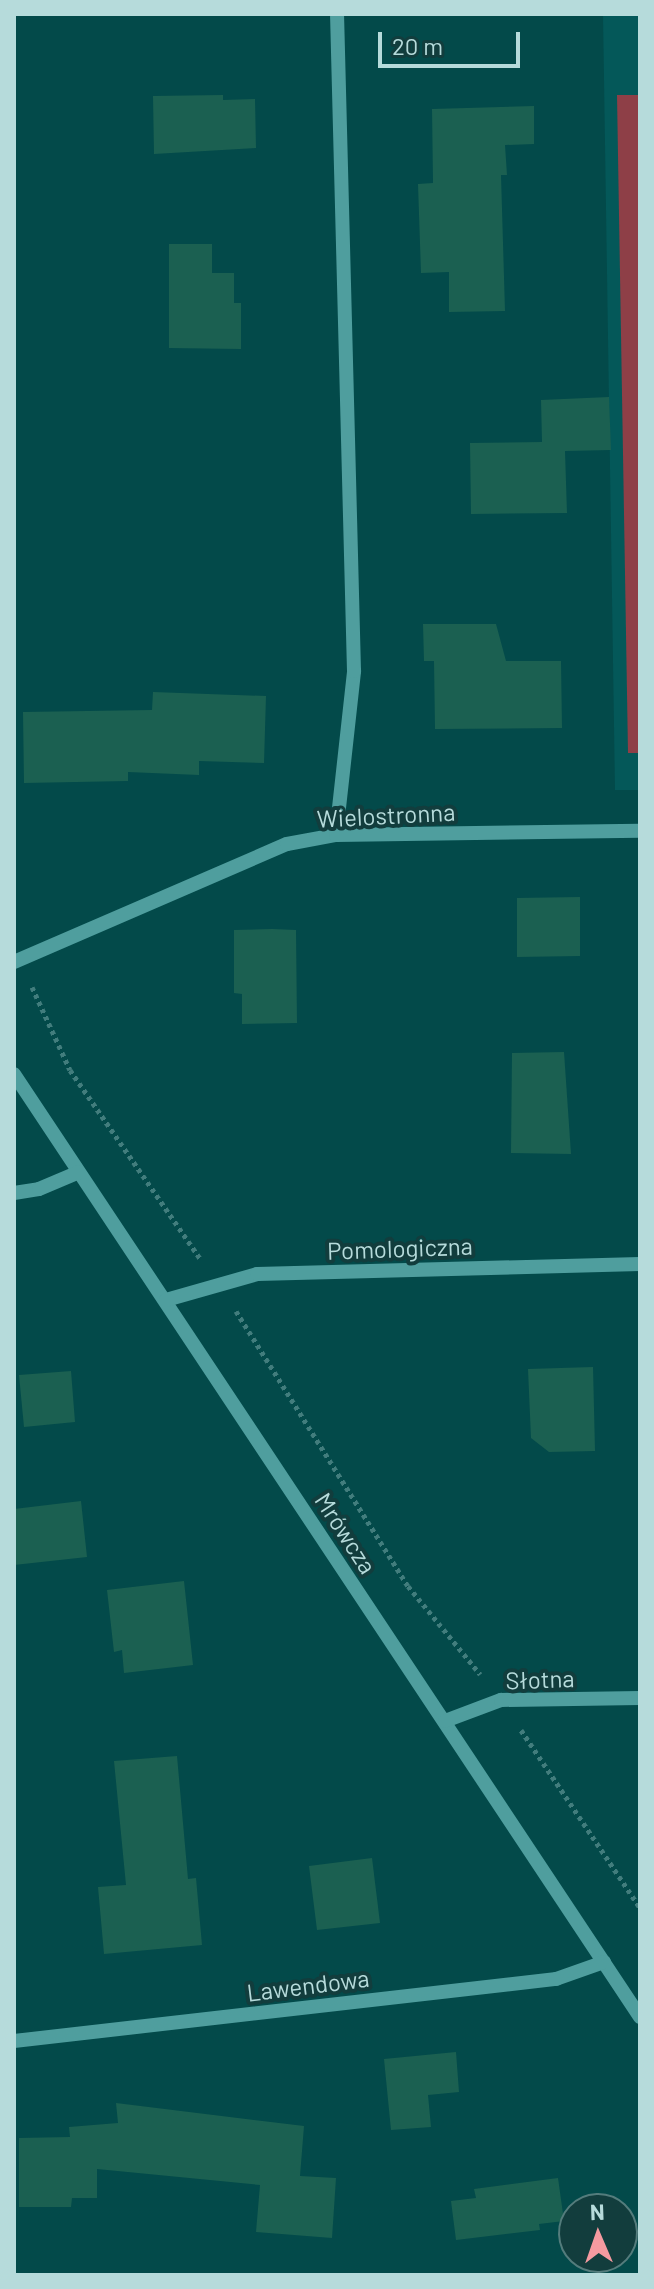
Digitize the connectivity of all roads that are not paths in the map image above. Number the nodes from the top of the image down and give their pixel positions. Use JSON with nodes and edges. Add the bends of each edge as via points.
{"nodes":[{"id":1,"x":337,"y":14,"type":"edge"},
{"id":2,"x":640,"y":831,"type":"edge"},
{"id":3,"x":336,"y":835,"type":"junction"},
{"id":4,"x":17,"y":961,"type":"edge"},
{"id":5,"x":14,"y":1074,"type":"edge"},
{"id":6,"x":79,"y":1172,"type":"junction"},
{"id":7,"x":14,"y":1193,"type":"edge"},
{"id":8,"x":640,"y":1264,"type":"edge"},
{"id":9,"x":166,"y":1300,"type":"junction"},
{"id":10,"x":640,"y":1698,"type":"edge"},
{"id":11,"x":445,"y":1721,"type":"junction"},
{"id":12,"x":604,"y":1962,"type":"junction"},
{"id":13,"x":640,"y":2017,"type":"edge"},
{"id":14,"x":14,"y":2041,"type":"edge"}],
"edges":[{"from":1,"to":3,"type":"street","via":[[354,671]]},
{"from":2,"to":3,"type":"street","name":"Wielostronna"},
{"from":3,"to":4,"type":"street","name":"Wielostronna","via":[[287,844]]},
{"from":5,"to":6,"type":"street","name":"Mrówcza"},
{"from":6,"to":7,"type":"street"},
{"from":6,"to":9,"type":"street","name":"Mrówcza"},
{"from":8,"to":9,"type":"street","name":"Pomologiczna","via":[[257,1274]]},
{"from":9,"to":11,"type":"street","name":"Mrówcza"},
{"from":10,"to":11,"type":"street","name":"Słotna","via":[[501,1700]]},
{"from":11,"to":12,"type":"street","name":"Mrówcza"},
{"from":12,"to":13,"type":"street","name":"Mrówcza"},
{"from":12,"to":14,"type":"street","name":"Lawendowa","via":[[556,1979]]}]}
